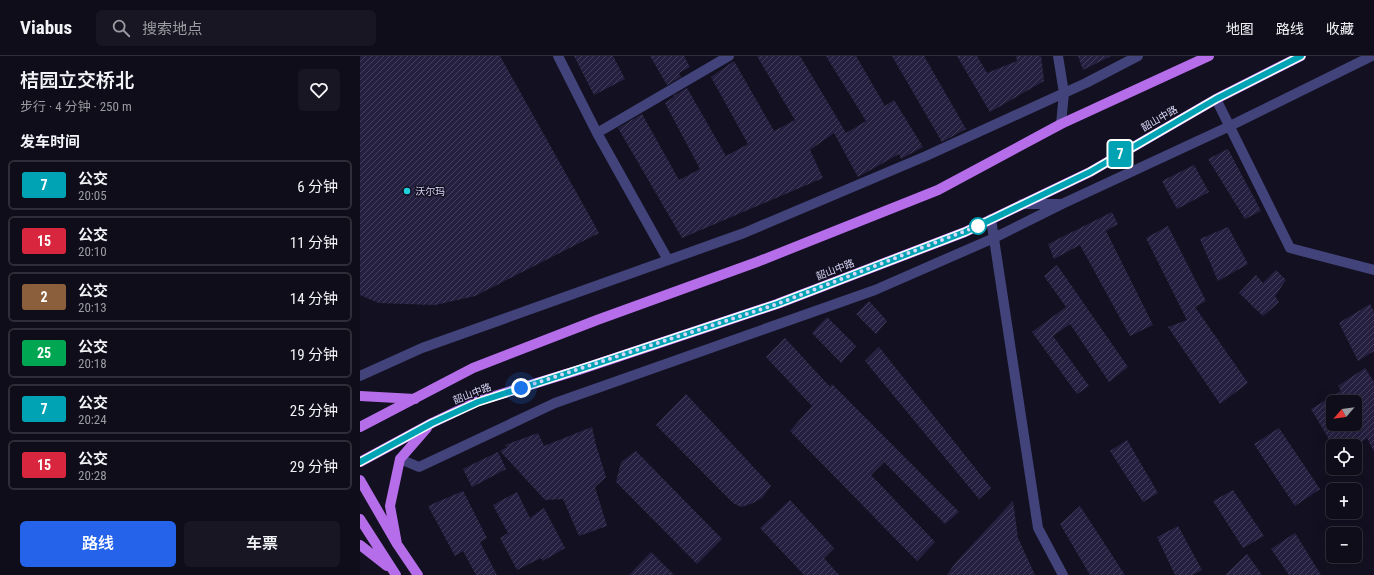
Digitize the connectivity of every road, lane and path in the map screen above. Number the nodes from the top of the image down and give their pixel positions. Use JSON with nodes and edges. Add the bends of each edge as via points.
{"nodes":[{"id":1,"x":558,"y":56,"type":"edge"},
{"id":2,"x":729,"y":56,"type":"edge"},
{"id":3,"x":1058,"y":56,"type":"edge"},
{"id":4,"x":1138,"y":56,"type":"edge"},
{"id":5,"x":1208,"y":56,"type":"edge"},
{"id":6,"x":1301,"y":56,"type":"edge"},
{"id":7,"x":1372,"y":56,"type":"edge"},
{"id":8,"x":1064,"y":93,"type":"junction"},
{"id":9,"x":1216,"y":99,"type":"junction"},
{"id":10,"x":1061,"y":124,"type":"junction"},
{"id":11,"x":1230,"y":126,"type":"junction"},
{"id":12,"x":597,"y":133,"type":"junction"},
{"id":13,"x":1022,"y":204,"type":"junction"},
{"id":14,"x":1062,"y":204,"type":"junction"},
{"id":15,"x":991,"y":219,"type":"junction"},
{"id":16,"x":994,"y":238,"type":"junction"},
{"id":17,"x":668,"y":260,"type":"junction"},
{"id":18,"x":1374,"y":270,"type":"edge"},
{"id":19,"x":360,"y":376,"type":"edge"},
{"id":20,"x":360,"y":396,"type":"edge"},
{"id":21,"x":415,"y":398,"type":"junction"},
{"id":22,"x":432,"y":423,"type":"junction"},
{"id":23,"x":360,"y":427,"type":"edge"},
{"id":24,"x":400,"y":459,"type":"junction"},
{"id":25,"x":360,"y":462,"type":"edge"},
{"id":26,"x":360,"y":480,"type":"edge"},
{"id":27,"x":360,"y":519,"type":"edge"},
{"id":28,"x":397,"y":544,"type":"junction"},
{"id":29,"x":360,"y":545,"type":"edge"},
{"id":30,"x":395,"y":573,"type":"edge"},
{"id":31,"x":418,"y":575,"type":"edge"},
{"id":32,"x":1063,"y":575,"type":"edge"}],
"edges":[{"from":1,"to":12,"type":"street"},
{"from":2,"to":12,"type":"street"},
{"from":3,"to":8,"type":"street"},
{"from":4,"to":8,"type":"street"},
{"from":5,"to":10,"type":"main road","name":"韶山中路"},
{"from":6,"to":9,"type":"main road","name":"韶山中路"},
{"from":7,"to":11,"type":"street"},
{"from":8,"to":10,"type":"street"},
{"from":8,"to":17,"type":"street","via":[[919,160],[744,233]]},
{"from":9,"to":11,"type":"street"},
{"from":9,"to":13,"type":"main road","name":"韶山中路","via":[[1090,172]]},
{"from":10,"to":21,"type":"main road","name":"韶山中路","via":[[938,190],[757,262],[472,368]]},
{"from":11,"to":14,"type":"street"},
{"from":11,"to":18,"type":"street","via":[[1290,248]]},
{"from":12,"to":17,"type":"street"},
{"from":13,"to":14,"type":"street"},
{"from":13,"to":15,"type":"main road","name":"韶山中路"},
{"from":14,"to":16,"type":"street"},
{"from":15,"to":16,"type":"street"},
{"from":15,"to":22,"type":"main road","name":"韶山中路","via":[[965,232],[777,304],[478,402]]},
{"from":16,"to":24,"type":"street","via":[[875,290],[555,403],[419,467]]},
{"from":16,"to":32,"type":"street","via":[[1038,528]]},
{"from":17,"to":19,"type":"street","via":[[422,348]]},
{"from":20,"to":21,"type":"main road"},
{"from":21,"to":23,"type":"main road","name":"韶山中路"},
{"from":22,"to":24,"type":"main road"},
{"from":22,"to":25,"type":"main road","name":"韶山中路"},
{"from":24,"to":28,"type":"main road","via":[[390,506]]},
{"from":26,"to":28,"type":"main road"},
{"from":27,"to":30,"type":"main road"},
{"from":28,"to":31,"type":"main road"},
{"from":29,"to":30,"type":"main road"}]}
